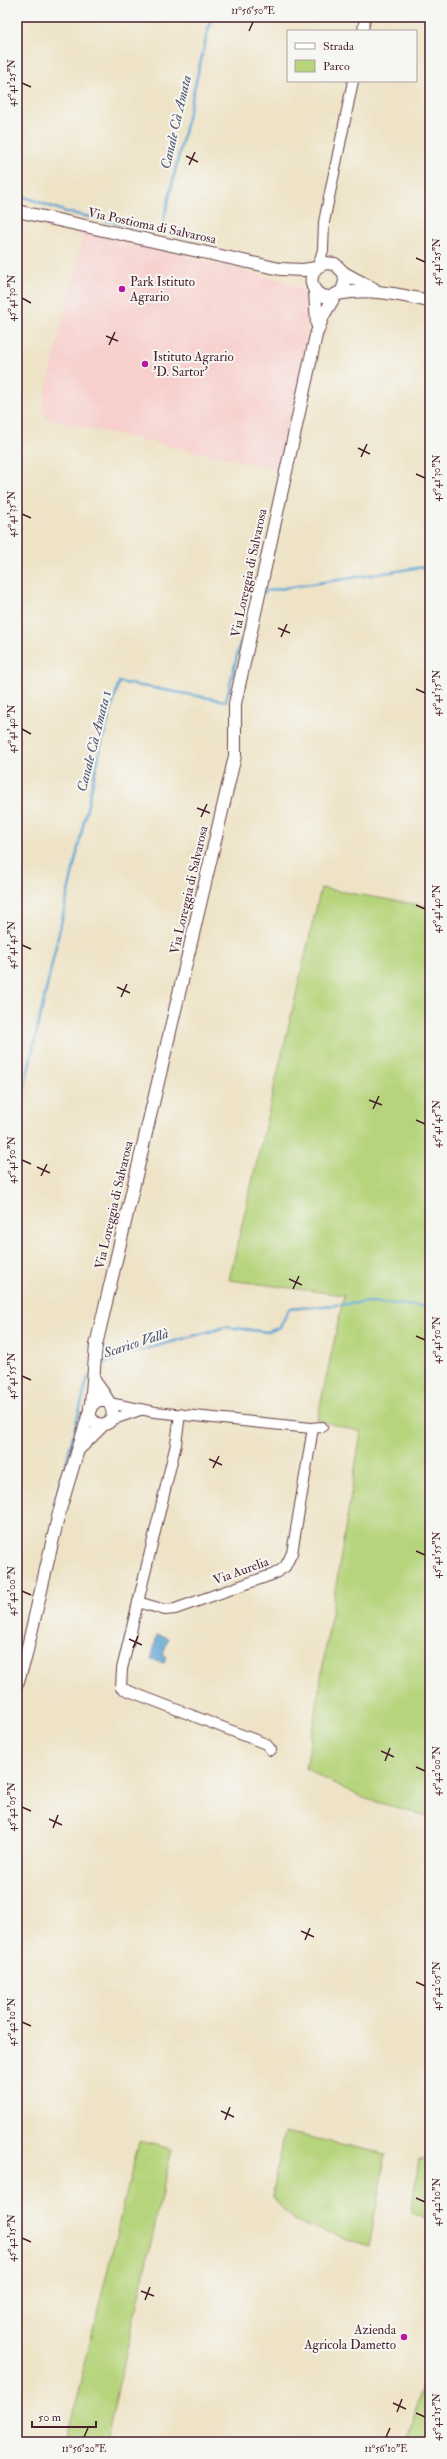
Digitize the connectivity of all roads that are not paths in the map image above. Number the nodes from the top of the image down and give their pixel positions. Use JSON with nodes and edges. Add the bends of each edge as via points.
{"nodes":[{"id":1,"x":366,"y":17,"type":"edge"},
{"id":2,"x":363,"y":30,"type":"edge"},
{"id":3,"x":353,"y":82,"type":"edge"},
{"id":4,"x":17,"y":211,"type":"edge"},
{"id":5,"x":323,"y":243,"type":"junction"},
{"id":6,"x":317,"y":267,"type":"junction"},
{"id":7,"x":280,"y":269,"type":"junction"},
{"id":8,"x":340,"y":269,"type":"junction"},
{"id":9,"x":314,"y":289,"type":"junction"},
{"id":10,"x":379,"y":291,"type":"junction"},
{"id":11,"x":336,"y":295,"type":"junction"},
{"id":12,"x":430,"y":301,"type":"edge"},
{"id":13,"x":316,"y":335,"type":"junction"},
{"id":14,"x":94,"y":1374,"type":"junction"},
{"id":15,"x":108,"y":1401,"type":"junction"},
{"id":16,"x":90,"y":1409,"type":"junction"},
{"id":17,"x":140,"y":1410,"type":"junction"},
{"id":18,"x":180,"y":1414,"type":"junction"},
{"id":19,"x":107,"y":1422,"type":"junction"},
{"id":20,"x":79,"y":1449,"type":"junction"},
{"id":21,"x":138,"y":1602,"type":"junction"},
{"id":22,"x":17,"y":1684,"type":"edge"},
{"id":23,"x":272,"y":1750,"type":"dead end"}],
"edges":[{"from":1,"to":2,"type":"street"},
{"from":3,"to":5,"type":"street","via":[[324,222]]},
{"from":4,"to":7,"type":"street","name":"Via Postioma di Salvarosa"},
{"from":5,"to":6,"type":"street"},
{"from":5,"to":8,"type":"street"},
{"from":6,"to":7,"type":"street","name":"Via Postioma di Salvarosa","via":[[299,270]]},
{"from":6,"to":8,"type":"street","via":[[328,263]]},
{"from":6,"to":9,"type":"street","via":[[311,279]]},
{"from":7,"to":9,"type":"street","name":"Via Postioma di Salvarosa"},
{"from":8,"to":10,"type":"street"},
{"from":8,"to":11,"type":"street","via":[[344,287]]},
{"from":9,"to":11,"type":"street","via":[[324,296]]},
{"from":9,"to":13,"type":"street","name":"Via Loreggia di Salvarosa","via":[[317,308]]},
{"from":10,"to":11,"type":"street","via":[[359,290]]},
{"from":10,"to":12,"type":"street"},
{"from":11,"to":13,"type":"street","name":"Via Loreggia di Salvarosa","via":[[323,316]]},
{"from":13,"to":14,"type":"street","name":"Via Loreggia di Salvarosa","via":[[235,704],[235,756],[96,1345]]},
{"from":14,"to":15,"type":"street"},
{"from":14,"to":16,"type":"street","name":"Via Loreggia di Salvarosa"},
{"from":15,"to":16,"type":"street","via":[[98,1400]]},
{"from":15,"to":17,"type":"street"},
{"from":15,"to":19,"type":"street","via":[[114,1413]]},
{"from":16,"to":19,"type":"street","via":[[92,1421]]},
{"from":16,"to":20,"type":"street","name":"Via Loreggia di Salvarosa"},
{"from":17,"to":18,"type":"street"},
{"from":17,"to":19,"type":"street"},
{"from":18,"to":21,"type":"street","via":[[176,1444]]},
{"from":18,"to":21,"type":"street","name":"Via Aurelia","via":[[318,1427],[292,1553],[285,1567],[270,1576],[175,1609],[165,1610]]},
{"from":19,"to":20,"type":"street","name":"Via Loreggia di Salvarosa"},
{"from":20,"to":22,"type":"street","name":"Via Loreggia di Salvarosa","via":[[59,1513]]},
{"from":21,"to":23,"type":"street","via":[[122,1669],[122,1689],[266,1744]]}]}
